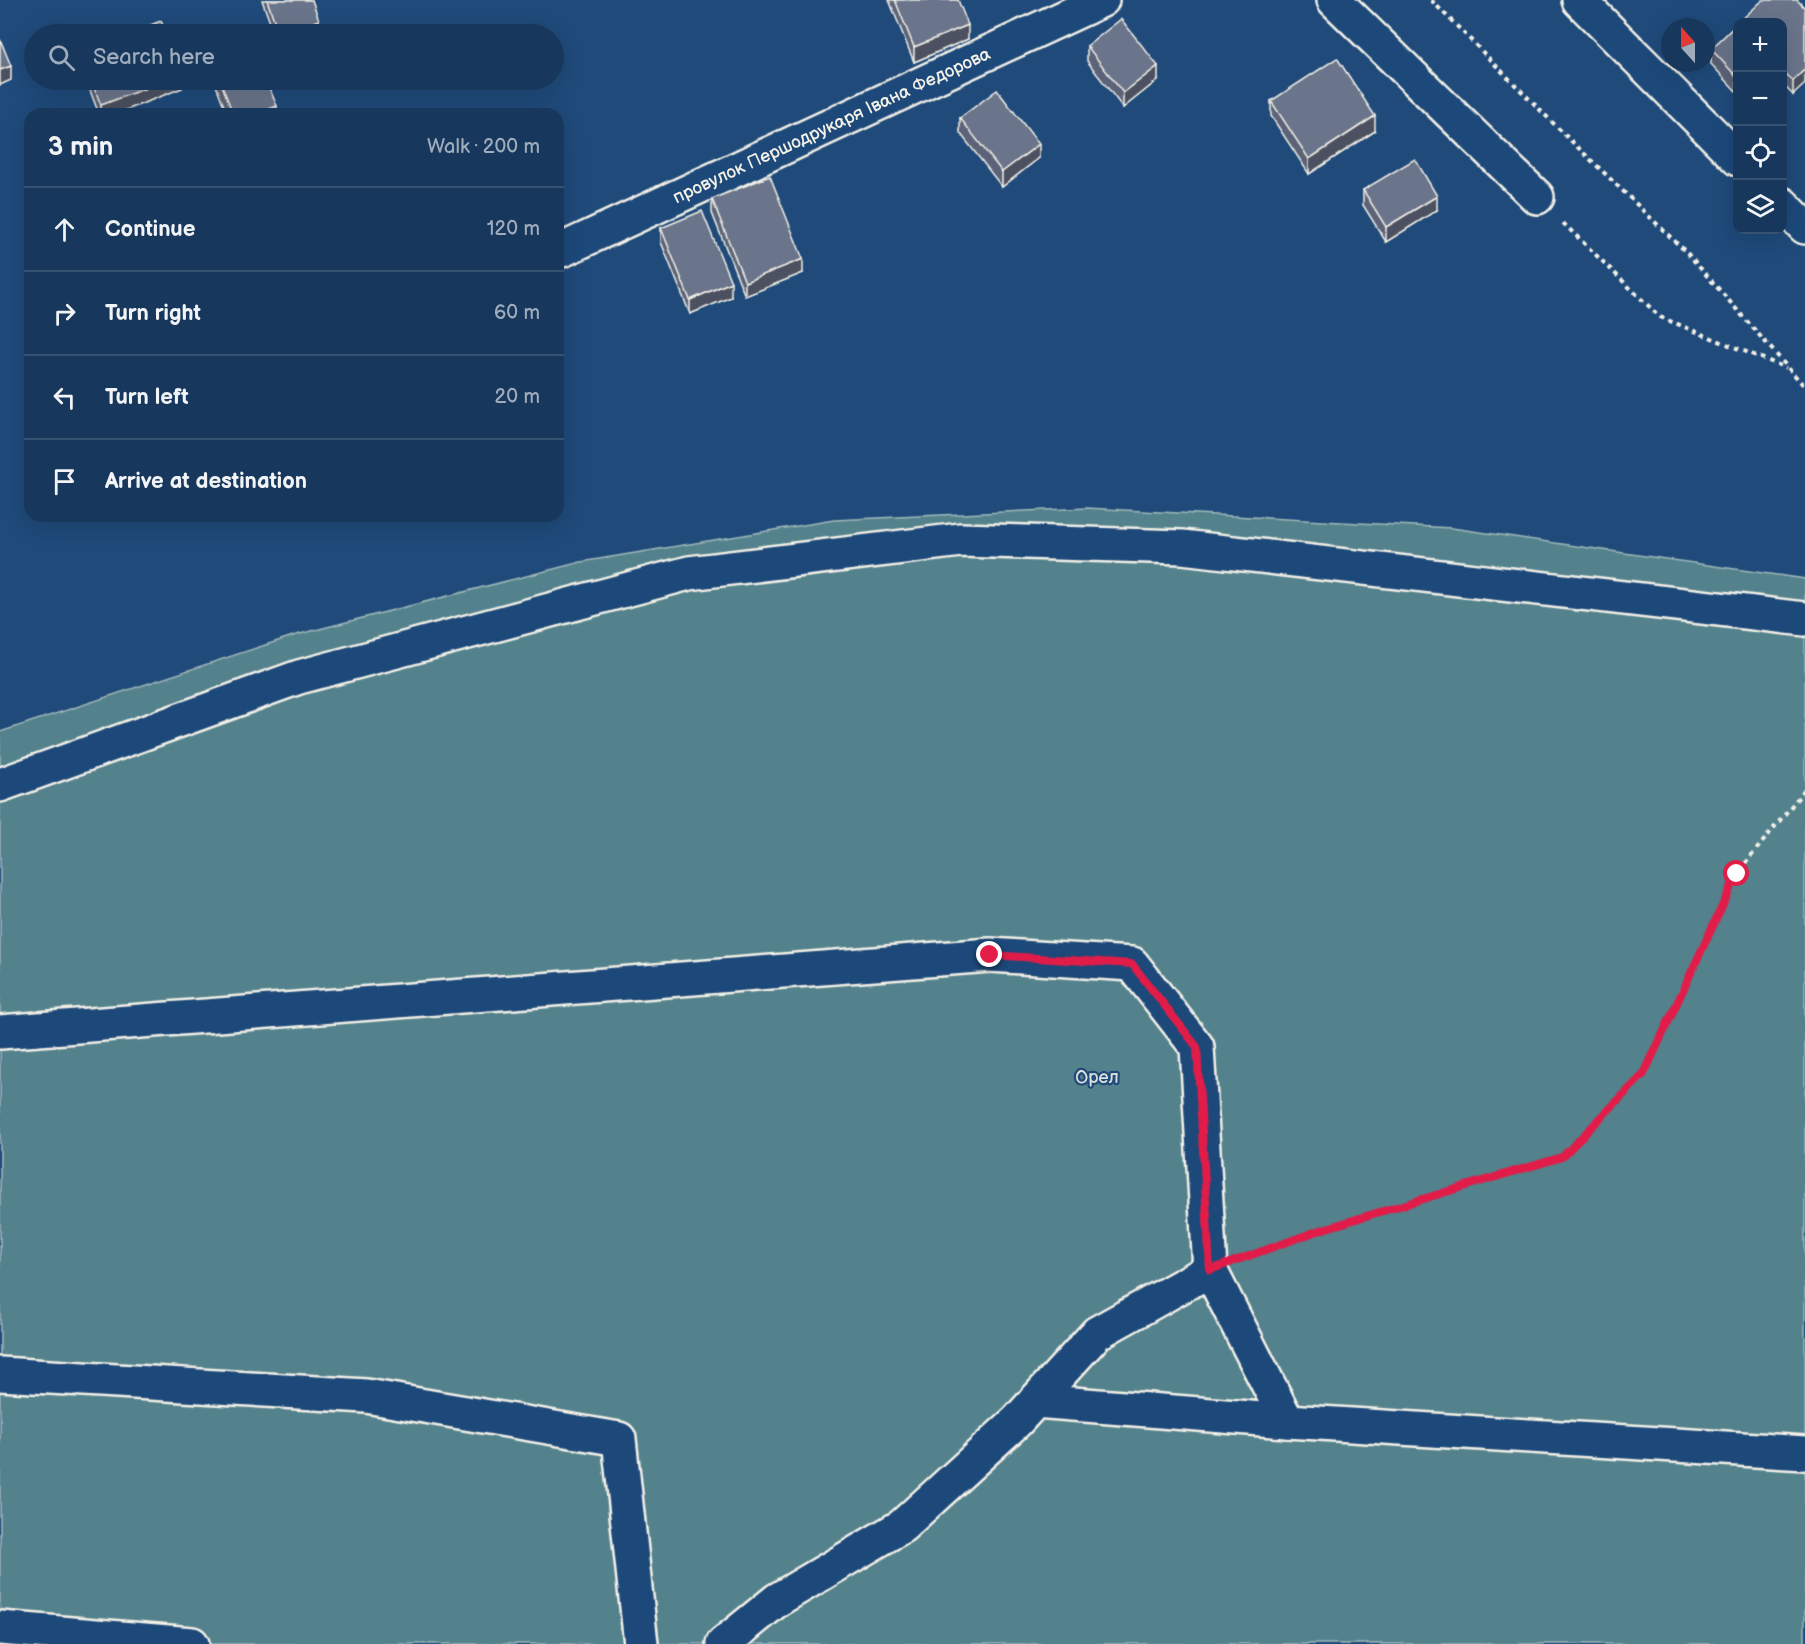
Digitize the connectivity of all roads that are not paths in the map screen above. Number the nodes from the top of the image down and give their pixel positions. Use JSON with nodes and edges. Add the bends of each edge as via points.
{"nodes":[{"id":1,"x":1102,"y":0,"type":"edge"},
{"id":2,"x":1334,"y":0,"type":"edge"},
{"id":3,"x":1579,"y":0,"type":"edge"},
{"id":4,"x":1733,"y":155,"type":"edge"},
{"id":5,"x":1537,"y":197,"type":"road end"},
{"id":6,"x":1787,"y":209,"type":"edge"},
{"id":7,"x":1805,"y":227,"type":"edge"},
{"id":8,"x":564,"y":248,"type":"edge"},
{"id":9,"x":1805,"y":619,"type":"edge"},
{"id":10,"x":0,"y":785,"type":"edge"},
{"id":11,"x":0,"y":1032,"type":"edge"},
{"id":12,"x":1210,"y":1270,"type":"junction"},
{"id":13,"x":0,"y":1374,"type":"edge"},
{"id":14,"x":1035,"y":1401,"type":"junction"},
{"id":15,"x":1287,"y":1421,"type":"junction"},
{"id":16,"x":1805,"y":1453,"type":"edge"},
{"id":17,"x":0,"y":1628,"type":"edge"},
{"id":18,"x":192,"y":1644,"type":"edge"},
{"id":19,"x":641,"y":1644,"type":"edge"},
{"id":20,"x":723,"y":1644,"type":"edge"}],
"edges":[{"from":1,"to":8,"type":"street","name":"провулок Першодрукаря Івана Федорова"},
{"from":2,"to":5,"type":"street"},
{"from":3,"to":4,"type":"street"},
{"from":6,"to":7,"type":"street"},
{"from":9,"to":10,"type":"street","via":[[1182,547],[961,540],[689,573],[299,677]]},
{"from":11,"to":12,"type":"street","via":[[990,955],[1132,964],[1197,1047]]},
{"from":12,"to":14,"type":"street","via":[[1097,1333]]},
{"from":12,"to":15,"type":"street"},
{"from":13,"to":19,"type":"street","via":[[366,1396],[619,1439]]},
{"from":14,"to":15,"type":"street"},
{"from":14,"to":20,"type":"street","via":[[902,1526],[777,1600]]},
{"from":15,"to":16,"type":"street"},
{"from":17,"to":18,"type":"street"}]}
